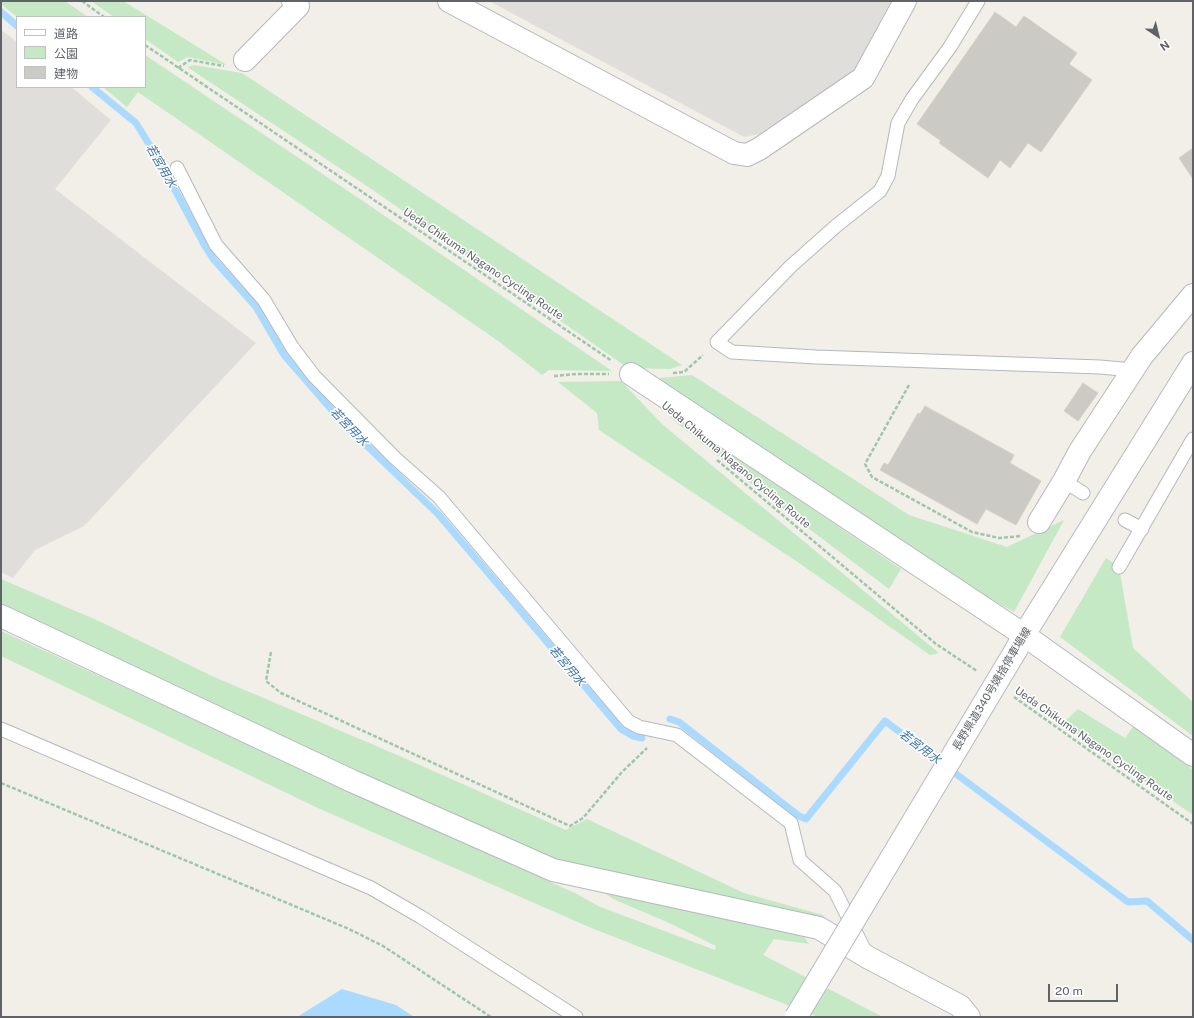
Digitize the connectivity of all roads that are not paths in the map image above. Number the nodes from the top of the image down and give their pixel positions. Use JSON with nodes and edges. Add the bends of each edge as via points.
{"nodes":[{"id":1,"x":293,"y":1,"type":"edge"},
{"id":2,"x":449,"y":1,"type":"edge"},
{"id":3,"x":905,"y":1,"type":"edge"},
{"id":4,"x":978,"y":1,"type":"edge"},
{"id":5,"x":245,"y":60,"type":"road end"},
{"id":6,"x":177,"y":168,"type":"dead end"},
{"id":7,"x":1193,"y":295,"type":"edge"},
{"id":8,"x":1193,"y":363,"type":"edge"},
{"id":9,"x":1133,"y":370,"type":"junction"},
{"id":10,"x":631,"y":374,"type":"road end"},
{"id":11,"x":1193,"y":439,"type":"edge"},
{"id":12,"x":1064,"y":481,"type":"junction"},
{"id":13,"x":1083,"y":493,"type":"dead end"},
{"id":14,"x":1125,"y":520,"type":"dead end"},
{"id":15,"x":1039,"y":522,"type":"road end"},
{"id":16,"x":1142,"y":530,"type":"junction"},
{"id":17,"x":1120,"y":567,"type":"dead end"},
{"id":18,"x":1,"y":616,"type":"edge"},
{"id":19,"x":1020,"y":642,"type":"junction"},
{"id":20,"x":1,"y":729,"type":"edge"},
{"id":21,"x":1193,"y":755,"type":"edge"},
{"id":22,"x":869,"y":958,"type":"junction"},
{"id":23,"x":576,"y":1017,"type":"edge"},
{"id":24,"x":796,"y":1017,"type":"edge"},
{"id":25,"x":969,"y":1017,"type":"edge"}],
"edges":[{"from":1,"to":5,"type":"street","via":[[298,6]]},
{"from":2,"to":3,"type":"street","via":[[734,153],[747,154],[759,149],[863,78]]},
{"from":4,"to":9,"type":"lane","via":[[898,124],[888,176],[880,191],[791,266],[717,342],[732,352]]},
{"from":6,"to":22,"type":"lane","via":[[216,245],[264,300],[292,347],[314,376],[394,458],[439,497],[628,721],[639,727],[677,734],[791,823],[800,860],[835,891]]},
{"from":7,"to":9,"type":"street"},
{"from":8,"to":19,"type":"street","name":"長野県道340号姨捨停車場線"},
{"from":9,"to":12,"type":"street","via":[[1080,451]]},
{"from":10,"to":19,"type":"street"},
{"from":11,"to":16,"type":"lane"},
{"from":12,"to":13,"type":"lane"},
{"from":12,"to":15,"type":"street"},
{"from":14,"to":16,"type":"lane"},
{"from":16,"to":17,"type":"lane"},
{"from":18,"to":22,"type":"street","via":[[352,781],[553,870],[819,928]]},
{"from":19,"to":21,"type":"street"},
{"from":19,"to":24,"type":"street","name":"長野県道340号姨捨停車場線","bridge":true},
{"from":20,"to":23,"type":"lane","via":[[371,888],[421,917]]},
{"from":22,"to":25,"type":"street","via":[[960,1006]]}]}
